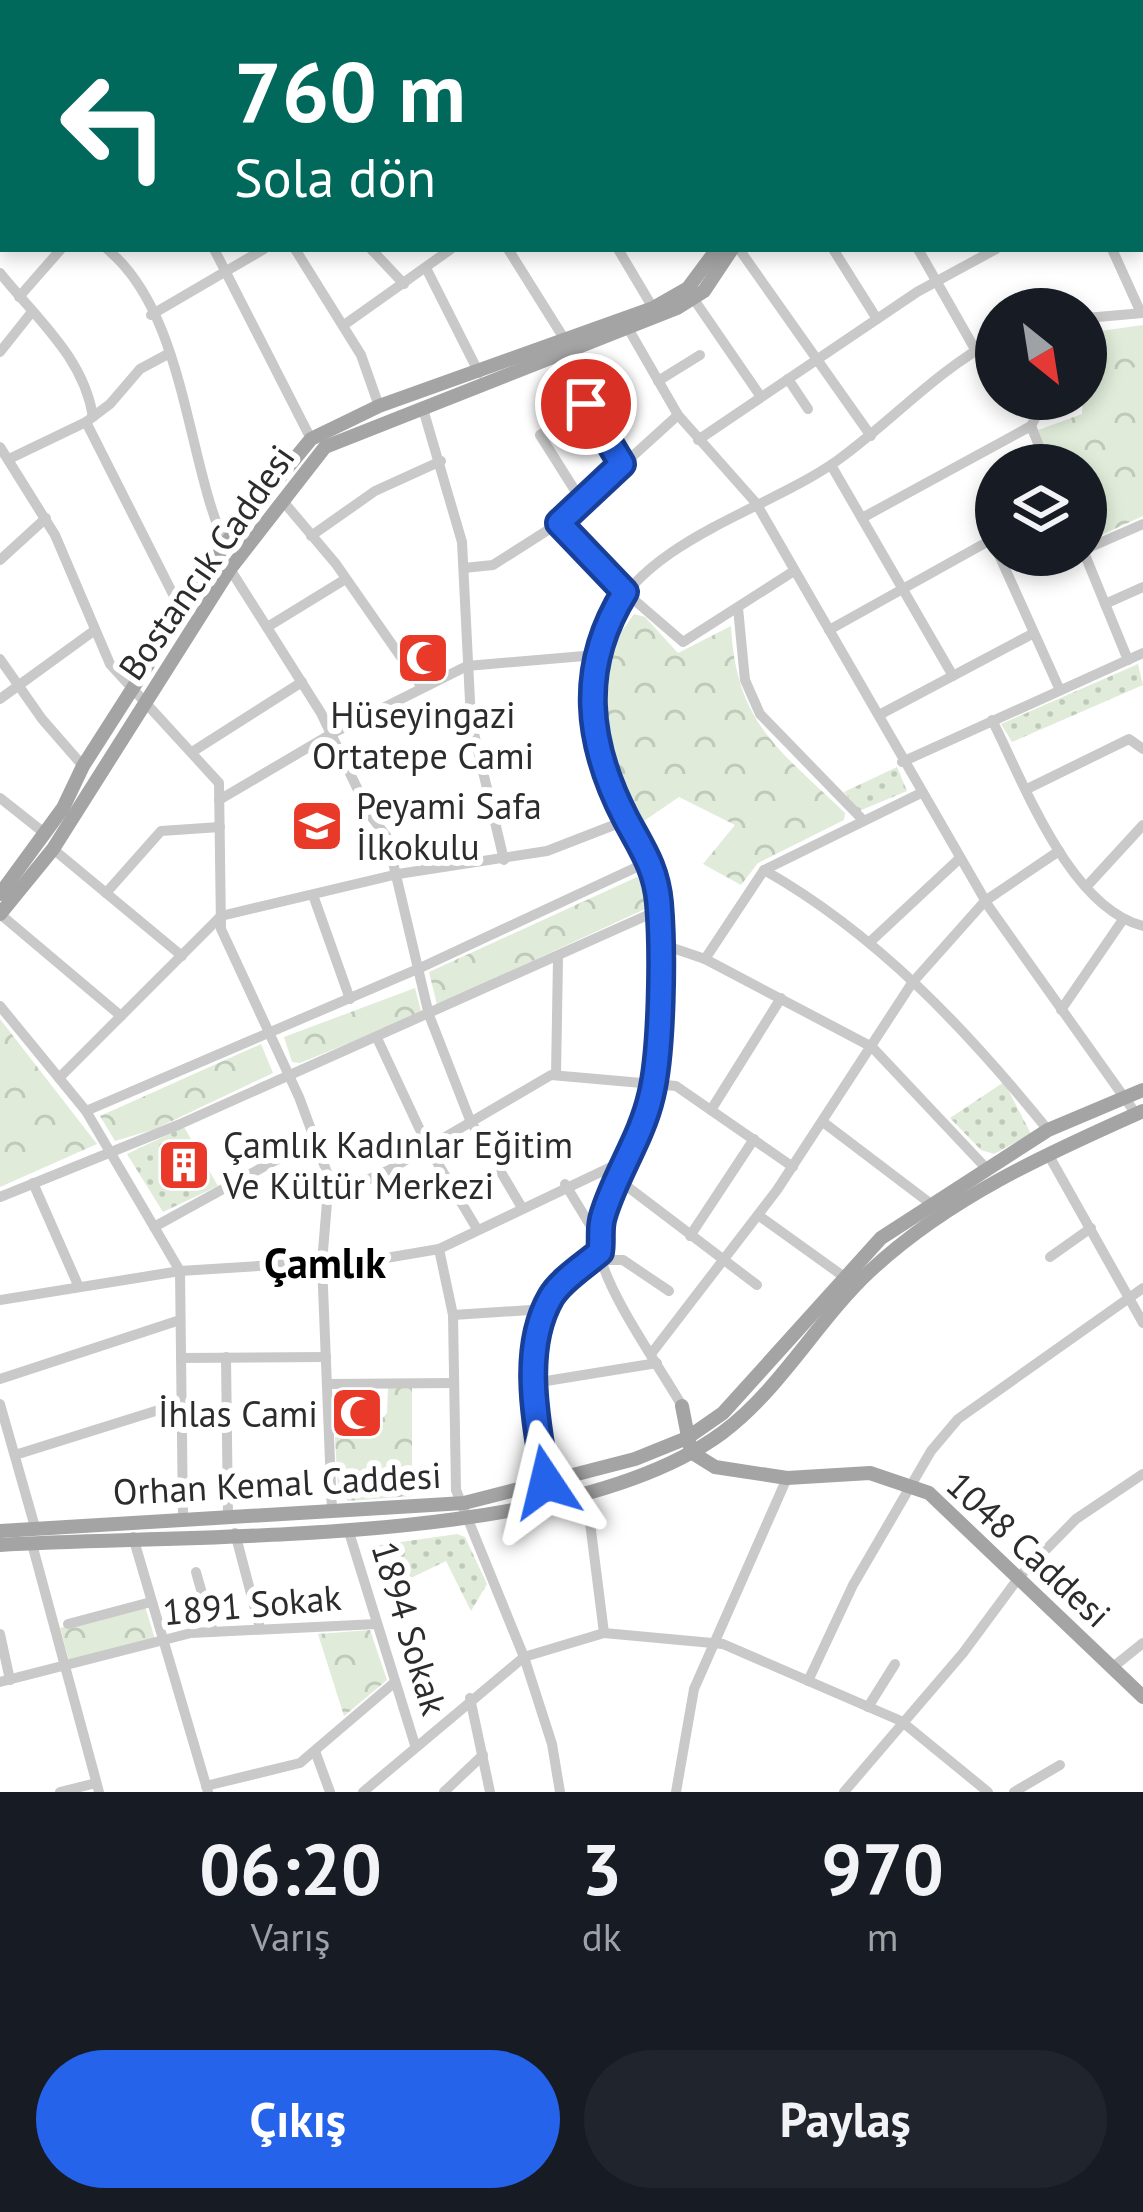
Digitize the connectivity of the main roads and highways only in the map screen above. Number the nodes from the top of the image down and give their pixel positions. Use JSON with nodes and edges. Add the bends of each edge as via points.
{"nodes":[{"id":1,"x":715,"y":252,"type":"edge"},
{"id":2,"x":733,"y":252,"type":"edge"},
{"id":3,"x":562,"y":347,"type":"junction"},
{"id":4,"x":0,"y":894,"type":"edge"},
{"id":5,"x":0,"y":914,"type":"edge"},
{"id":6,"x":1143,"y":1090,"type":"edge"},
{"id":7,"x":1140,"y":1112,"type":"edge"},
{"id":8,"x":711,"y":1431,"type":"junction"},
{"id":9,"x":689,"y":1445,"type":"junction"},
{"id":10,"x":716,"y":1467,"type":"junction"},
{"id":11,"x":466,"y":1510,"type":"junction"},
{"id":12,"x":35,"y":1527,"type":"junction"},
{"id":13,"x":0,"y":1531,"type":"edge"},
{"id":14,"x":32,"y":1544,"type":"junction"},
{"id":15,"x":0,"y":1545,"type":"edge"},
{"id":16,"x":1143,"y":1697,"type":"edge"}],
"edges":[{"from":1,"to":3,"type":"main road","name":"Bostancık Caddesi","via":[[688,288]]},
{"from":2,"to":3,"type":"main road","name":"Bostancık Caddesi","via":[[693,298],[629,330]]},
{"from":3,"to":4,"type":"main road","name":"Bostancık Caddesi","via":[[379,406],[310,439],[225,544],[63,808]]},
{"from":3,"to":5,"type":"main road","name":"Bostancık Caddesi","via":[[325,447],[230,569],[53,849]]},
{"from":6,"to":8,"type":"main road","name":"Orhan Kemal Caddesi","via":[[1048,1130],[881,1238]]},
{"from":7,"to":8,"type":"main road","name":"Orhan Kemal Caddesi","via":[[961,1202],[872,1270],[754,1406]]},
{"from":8,"to":9,"type":"main road","name":"Orhan Kemal Caddesi"},
{"from":8,"to":9,"type":"main road","via":[[682,1406]]},
{"from":8,"to":10,"type":"main road"},
{"from":9,"to":10,"type":"main road","name":"1048 Caddesi"},
{"from":9,"to":11,"type":"main road","name":"Orhan Kemal Caddesi"},
{"from":9,"to":11,"type":"main road","name":"Orhan Kemal Caddesi","via":[[586,1491]]},
{"from":10,"to":16,"type":"main road","name":"1048 Caddesi","via":[[787,1478],[870,1473],[929,1493]]},
{"from":11,"to":12,"type":"main road","name":"Orhan Kemal Caddesi"},
{"from":11,"to":14,"type":"main road","name":"Orhan Kemal Caddesi","via":[[347,1529]]},
{"from":12,"to":13,"type":"main road","name":"Orhan Kemal Caddesi"},
{"from":12,"to":14,"type":"main road"},
{"from":14,"to":15,"type":"main road","name":"Orhan Kemal Caddesi"}]}
